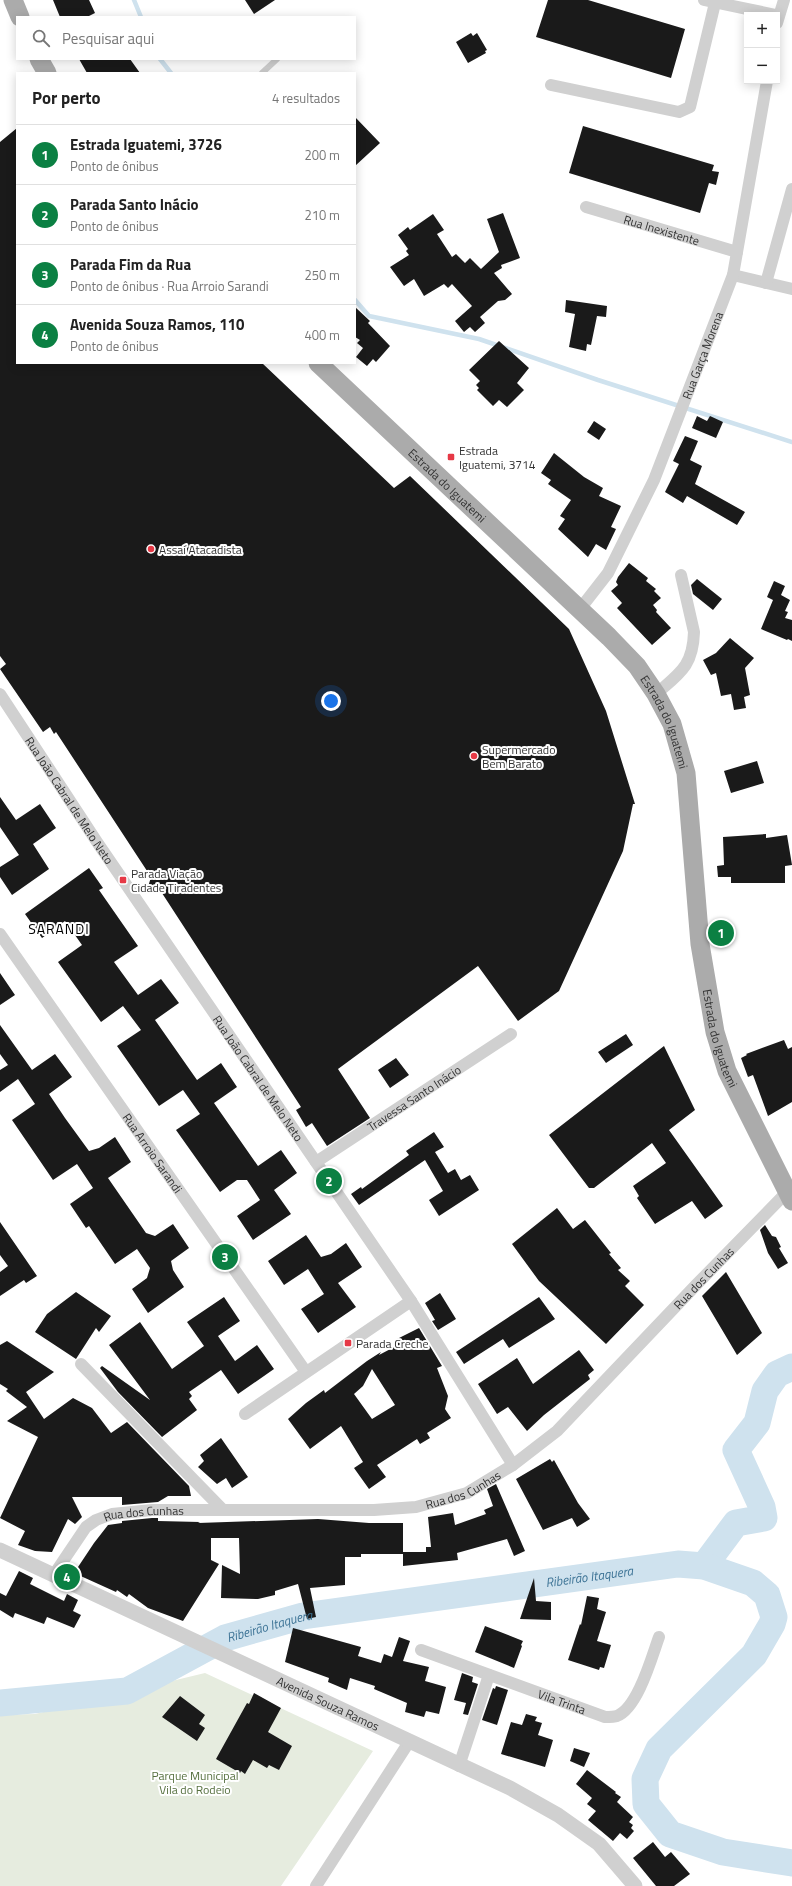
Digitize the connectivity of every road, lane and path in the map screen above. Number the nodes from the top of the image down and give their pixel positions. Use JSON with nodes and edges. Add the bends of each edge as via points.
{"nodes":[{"id":1,"x":13,"y":0,"type":"edge"},
{"id":2,"x":784,"y":0,"type":"edge"},
{"id":3,"x":709,"y":2,"type":"edge"},
{"id":4,"x":754,"y":12,"type":"edge"},
{"id":5,"x":779,"y":12,"type":"edge"},
{"id":6,"x":20,"y":16,"type":"edge"},
{"id":7,"x":40,"y":60,"type":"edge"},
{"id":8,"x":276,"y":60,"type":"edge"},
{"id":9,"x":46,"y":72,"type":"edge"},
{"id":10,"x":263,"y":72,"type":"edge"},
{"id":11,"x":766,"y":84,"type":"edge"},
{"id":12,"x":551,"y":85,"type":"dead end"},
{"id":13,"x":792,"y":188,"type":"edge"},
{"id":14,"x":586,"y":207,"type":"dead end"},
{"id":15,"x":736,"y":252,"type":"junction"},
{"id":16,"x":733,"y":275,"type":"junction"},
{"id":17,"x":766,"y":283,"type":"junction"},
{"id":18,"x":792,"y":289,"type":"edge"},
{"id":19,"x":319,"y":364,"type":"edge"},
{"id":20,"x":681,"y":575,"type":"dead end"},
{"id":21,"x":580,"y":609,"type":"junction"},
{"id":22,"x":0,"y":694,"type":"edge"},
{"id":23,"x":656,"y":694,"type":"junction"},
{"id":24,"x":0,"y":934,"type":"edge"},
{"id":25,"x":511,"y":1034,"type":"dead end"},
{"id":26,"x":316,"y":1162,"type":"junction"},
{"id":27,"x":789,"y":1196,"type":"edge"},
{"id":28,"x":411,"y":1301,"type":"junction"},
{"id":29,"x":81,"y":1364,"type":"dead end"},
{"id":30,"x":306,"y":1372,"type":"junction"},
{"id":31,"x":245,"y":1414,"type":"dead end"},
{"id":32,"x":513,"y":1465,"type":"junction"},
{"id":33,"x":222,"y":1509,"type":"junction"},
{"id":34,"x":0,"y":1550,"type":"edge"},
{"id":35,"x":53,"y":1576,"type":"junction"},
{"id":36,"x":659,"y":1637,"type":"dead end"},
{"id":37,"x":420,"y":1650,"type":"dead end"},
{"id":38,"x":489,"y":1675,"type":"junction"},
{"id":39,"x":410,"y":1742,"type":"junction"},
{"id":40,"x":459,"y":1766,"type":"junction"},
{"id":41,"x":316,"y":1886,"type":"edge"},
{"id":42,"x":635,"y":1886,"type":"edge"}],
"edges":[{"from":1,"to":6,"type":"main road"},
{"from":2,"to":5,"type":"street"},
{"from":3,"to":4,"type":"street"},
{"from":3,"to":12,"type":"street","via":[[690,107],[687,109],[679,112]]},
{"from":7,"to":9,"type":"main road"},
{"from":8,"to":10,"type":"lane"},
{"from":11,"to":15,"type":"street","name":"Rua Garça Morena"},
{"from":13,"to":17,"type":"street"},
{"from":14,"to":15,"type":"street","name":"Rua Inexistente"},
{"from":15,"to":16,"type":"street","name":"Rua Garça Morena"},
{"from":16,"to":17,"type":"street"},
{"from":16,"to":21,"type":"street","name":"Rua Garça Morena","via":[[654,480],[608,573]]},
{"from":17,"to":18,"type":"street"},
{"from":19,"to":21,"type":"main road","name":"Estrada do Iguatemi"},
{"from":20,"to":23,"type":"street","via":[[694,641],[686,668]]},
{"from":21,"to":23,"type":"main road","name":"Estrada do Iguatemi","via":[[637,666]]},
{"from":22,"to":26,"type":"street","name":"Rua João Cabral de Melo Neto","via":[[101,848]]},
{"from":23,"to":27,"type":"main road","name":"Estrada do Iguatemi","via":[[672,724],[686,773],[700,944],[715,1032],[727,1071]]},
{"from":24,"to":30,"type":"street","name":"Rua Arroio Sarandi"},
{"from":25,"to":26,"type":"street","name":"Travessa Santo Inácio"},
{"from":26,"to":28,"type":"street","name":"Rua João Cabral de Melo Neto"},
{"from":27,"to":32,"type":"street","name":"Rua dos Cunhas","via":[[697,1284],[557,1431]]},
{"from":28,"to":30,"type":"street"},
{"from":28,"to":32,"type":"street","name":"Rua João Cabral de Melo Neto"},
{"from":29,"to":33,"type":"street"},
{"from":30,"to":31,"type":"street"},
{"from":32,"to":33,"type":"street","name":"Rua dos Cunhas","via":[[467,1493],[416,1507],[329,1511]]},
{"from":33,"to":35,"type":"street","name":"Rua dos Cunhas","via":[[152,1510],[103,1516],[86,1527]]},
{"from":34,"to":35,"type":"street","name":"Avenida Souza Ramos"},
{"from":35,"to":39,"type":"street","name":"Avenida Souza Ramos"},
{"from":36,"to":38,"type":"street","name":"Vila Trinta","via":[[636,1695],[630,1705],[617,1716],[605,1717]]},
{"from":37,"to":38,"type":"street","name":"Vila Trinta"},
{"from":38,"to":40,"type":"street"},
{"from":39,"to":40,"type":"street","name":"Avenida Souza Ramos"},
{"from":39,"to":41,"type":"street"},
{"from":40,"to":42,"type":"street","name":"Avenida Souza Ramos","via":[[510,1788],[579,1829],[599,1844]]}]}
